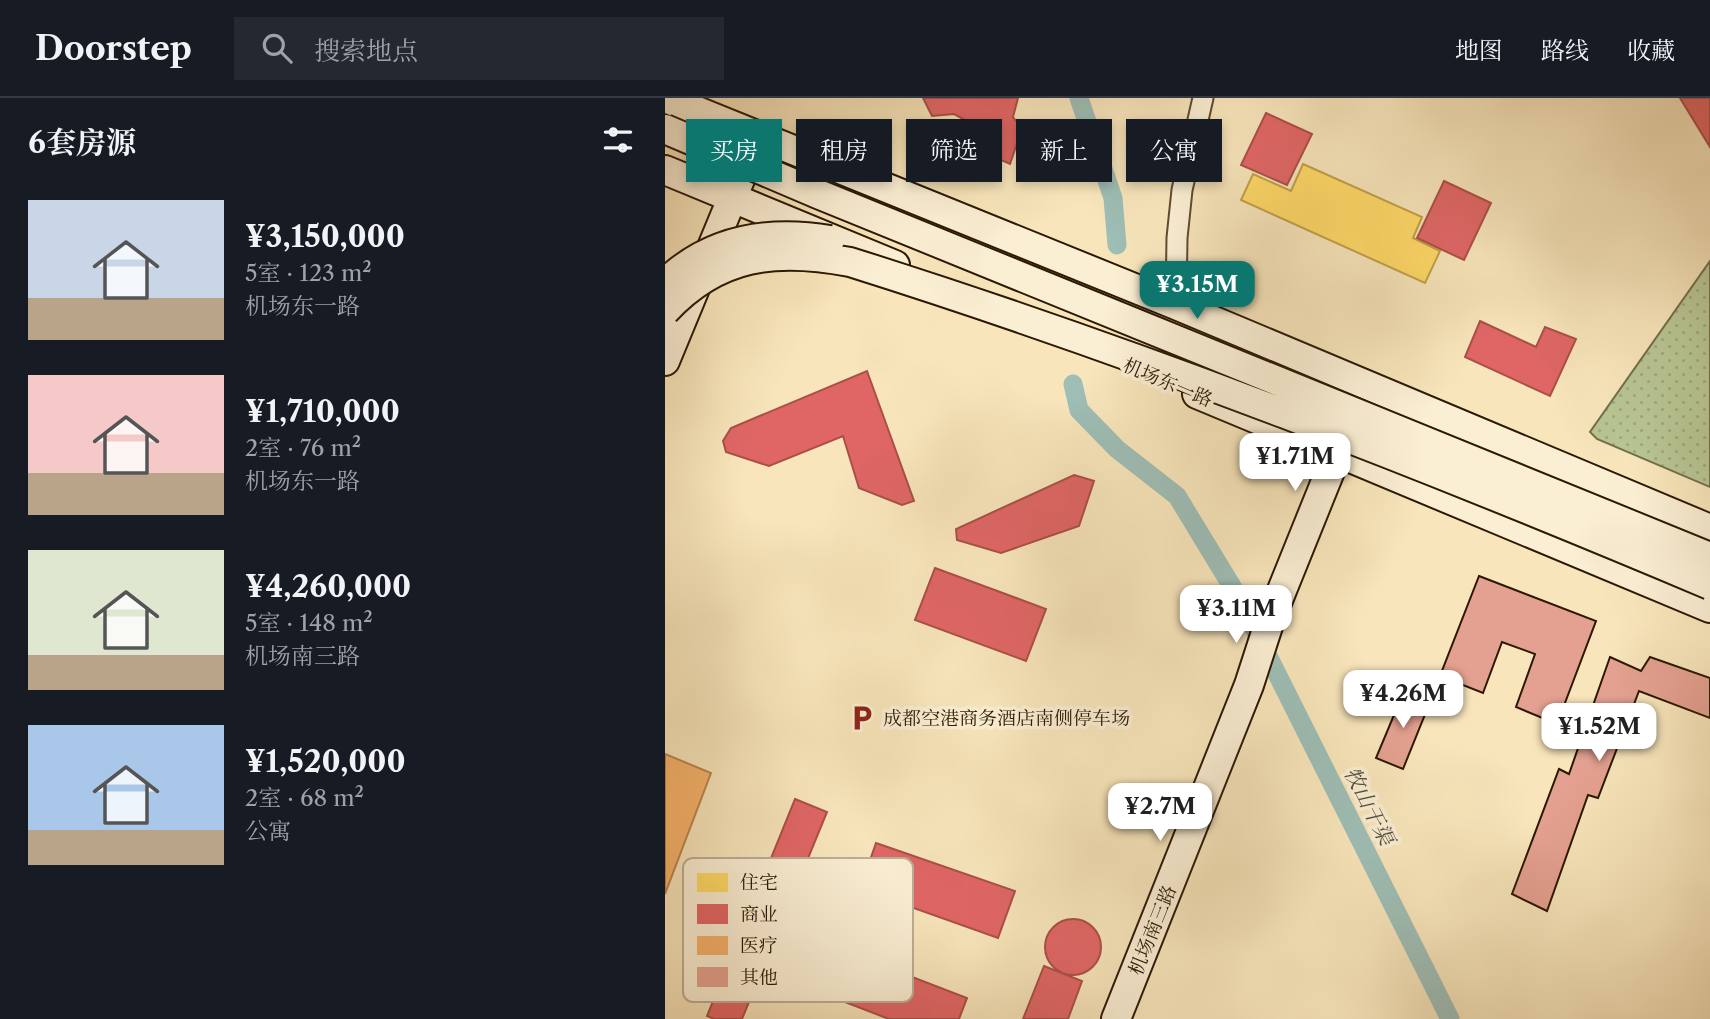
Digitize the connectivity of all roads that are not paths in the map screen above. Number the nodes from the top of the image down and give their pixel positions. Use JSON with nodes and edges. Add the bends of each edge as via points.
{"nodes":[{"id":1,"x":1203,"y":98,"type":"edge"},
{"id":2,"x":678,"y":103,"type":"edge"},
{"id":3,"x":717,"y":119,"type":"edge"},
{"id":4,"x":665,"y":129,"type":"edge"},
{"id":5,"x":782,"y":146,"type":"edge"},
{"id":6,"x":665,"y":168,"type":"edge"},
{"id":7,"x":739,"y":182,"type":"edge"},
{"id":8,"x":732,"y":198,"type":"junction"},
{"id":9,"x":665,"y":283,"type":"edge"},
{"id":10,"x":1176,"y":305,"type":"junction"},
{"id":11,"x":665,"y":311,"type":"edge"},
{"id":12,"x":665,"y":361,"type":"edge"},
{"id":13,"x":1267,"y":376,"type":"junction"},
{"id":14,"x":1364,"y":383,"type":"junction"},
{"id":15,"x":1338,"y":454,"type":"junction"},
{"id":16,"x":1584,"y":476,"type":"junction"},
{"id":17,"x":1710,"y":514,"type":"edge"},
{"id":18,"x":1710,"y":529,"type":"edge"},
{"id":19,"x":1710,"y":556,"type":"edge"},
{"id":20,"x":1710,"y":585,"type":"edge"},
{"id":21,"x":1710,"y":608,"type":"edge"},
{"id":22,"x":1116,"y":1019,"type":"edge"}],
"edges":[{"from":1,"to":10,"type":"street","via":[[1182,190]]},
{"from":2,"to":3,"type":"street"},
{"from":2,"to":6,"type":"street"},
{"from":4,"to":13,"type":"street","bridge":true},
{"from":5,"to":10,"type":"street"},
{"from":6,"to":8,"type":"street","name":"机场东一路"},
{"from":7,"to":8,"type":"street"},
{"from":8,"to":12,"type":"street"},
{"from":8,"to":15,"type":"street","name":"机场东一路"},
{"from":9,"to":13,"type":"street","bridge":true,"via":[[703,256],[740,241],[780,235],[830,240]]},
{"from":10,"to":14,"type":"street"},
{"from":11,"to":20,"type":"street","bridge":true,"via":[[709,275],[762,256],[798,254],[850,262],[1399,456]]},
{"from":13,"to":19,"type":"street","bridge":true},
{"from":14,"to":15,"type":"street","name":"机场南三路"},
{"from":14,"to":16,"type":"street"},
{"from":15,"to":21,"type":"street","name":"机场东一路"},
{"from":15,"to":22,"type":"street","name":"机场南三路"},
{"from":16,"to":17,"type":"street"},
{"from":16,"to":18,"type":"street"}]}
